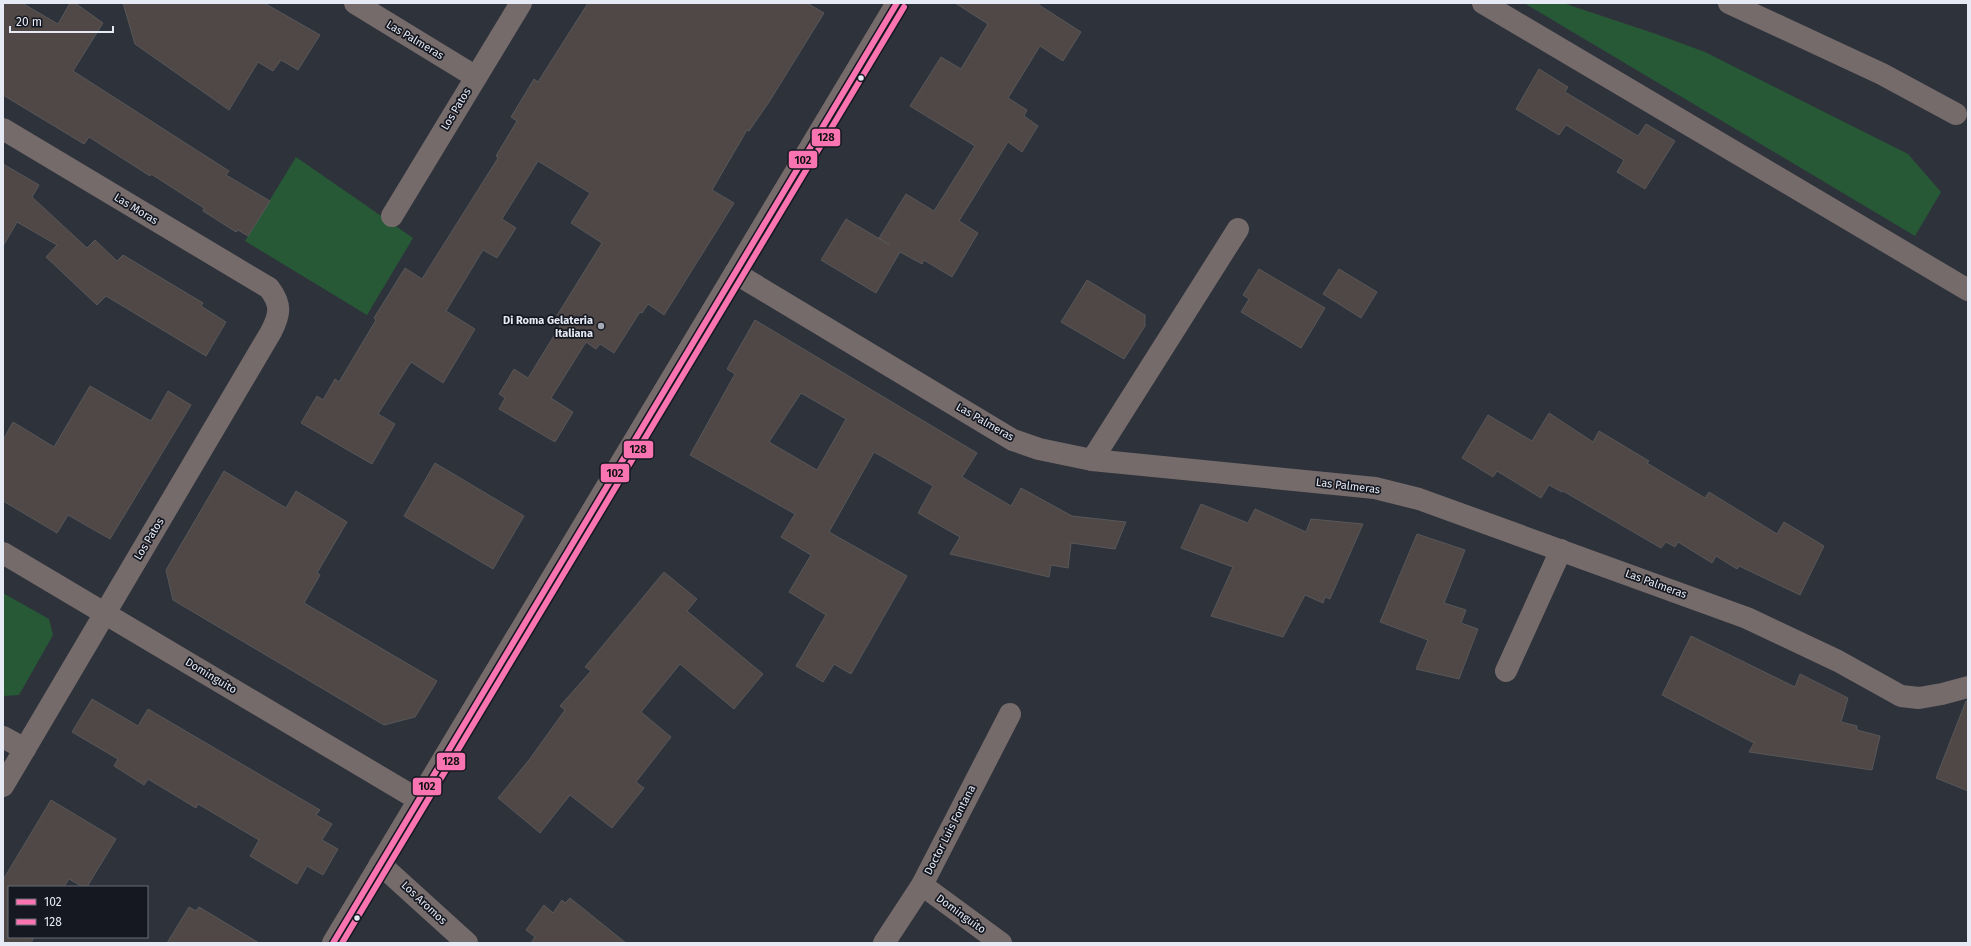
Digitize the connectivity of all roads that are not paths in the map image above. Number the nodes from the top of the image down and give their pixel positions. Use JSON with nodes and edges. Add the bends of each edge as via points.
{"nodes":[{"id":1,"x":355,"y":3,"type":"edge"},
{"id":2,"x":521,"y":3,"type":"edge"},
{"id":3,"x":897,"y":3,"type":"edge"},
{"id":4,"x":1483,"y":3,"type":"edge"},
{"id":5,"x":1729,"y":3,"type":"edge"},
{"id":6,"x":476,"y":77,"type":"junction"},
{"id":7,"x":1956,"y":114,"type":"dead end"},
{"id":8,"x":3,"y":129,"type":"edge"},
{"id":9,"x":392,"y":216,"type":"dead end"},
{"id":10,"x":1238,"y":229,"type":"dead end"},
{"id":11,"x":735,"y":273,"type":"junction"},
{"id":12,"x":268,"y":288,"type":"joint"},
{"id":13,"x":1968,"y":290,"type":"edge"},
{"id":14,"x":1092,"y":460,"type":"junction"},
{"id":15,"x":1562,"y":550,"type":"junction"},
{"id":16,"x":3,"y":553,"type":"edge"},
{"id":17,"x":105,"y":614,"type":"junction"},
{"id":18,"x":1506,"y":671,"type":"dead end"},
{"id":19,"x":1968,"y":687,"type":"edge"},
{"id":20,"x":1010,"y":714,"type":"dead end"},
{"id":21,"x":3,"y":737,"type":"edge"},
{"id":22,"x":25,"y":749,"type":"junction"},
{"id":23,"x":3,"y":786,"type":"edge"},
{"id":24,"x":419,"y":800,"type":"junction"},
{"id":25,"x":380,"y":864,"type":"junction"},
{"id":26,"x":922,"y":885,"type":"junction"},
{"id":27,"x":333,"y":943,"type":"edge"},
{"id":28,"x":467,"y":943,"type":"edge"},
{"id":29,"x":884,"y":943,"type":"edge"},
{"id":30,"x":1001,"y":943,"type":"edge"}],
"edges":[{"from":1,"to":6,"type":"street","name":"Las Palmeras"},
{"from":2,"to":6,"type":"street","name":"Los Patos"},
{"from":3,"to":11,"type":"street"},
{"from":4,"to":13,"type":"street"},
{"from":5,"to":7,"type":"street","via":[[1882,74]]},
{"from":6,"to":9,"type":"street","name":"Los Patos"},
{"from":8,"to":12,"type":"street","name":"Las Moras"},
{"from":10,"to":14,"type":"street"},
{"from":11,"to":14,"type":"street","name":"Las Palmeras","via":[[1013,440],[1039,449]]},
{"from":11,"to":24,"type":"street"},
{"from":12,"to":17,"type":"street","name":"Los Patos","via":[[276,298],[279,308],[277,320]]},
{"from":14,"to":15,"type":"street","name":"Las Palmeras","via":[[1375,488],[1419,499]]},
{"from":15,"to":18,"type":"street"},
{"from":15,"to":19,"type":"street","name":"Las Palmeras","via":[[1747,618],[1838,661],[1901,696],[1919,698]]},
{"from":16,"to":17,"type":"street","name":"Dominguito"},
{"from":17,"to":22,"type":"street","name":"Los Patos"},
{"from":17,"to":24,"type":"street","name":"Dominguito"},
{"from":20,"to":26,"type":"street","name":"Doctor Luis Fontana"},
{"from":21,"to":22,"type":"street"},
{"from":22,"to":23,"type":"street","name":"Los Patos"},
{"from":24,"to":25,"type":"street"},
{"from":25,"to":27,"type":"street"},
{"from":25,"to":28,"type":"street","name":"Los Aromos"},
{"from":26,"to":29,"type":"street","name":"Doctor Luis Fontana"},
{"from":26,"to":30,"type":"street","name":"Dominguito"}]}
